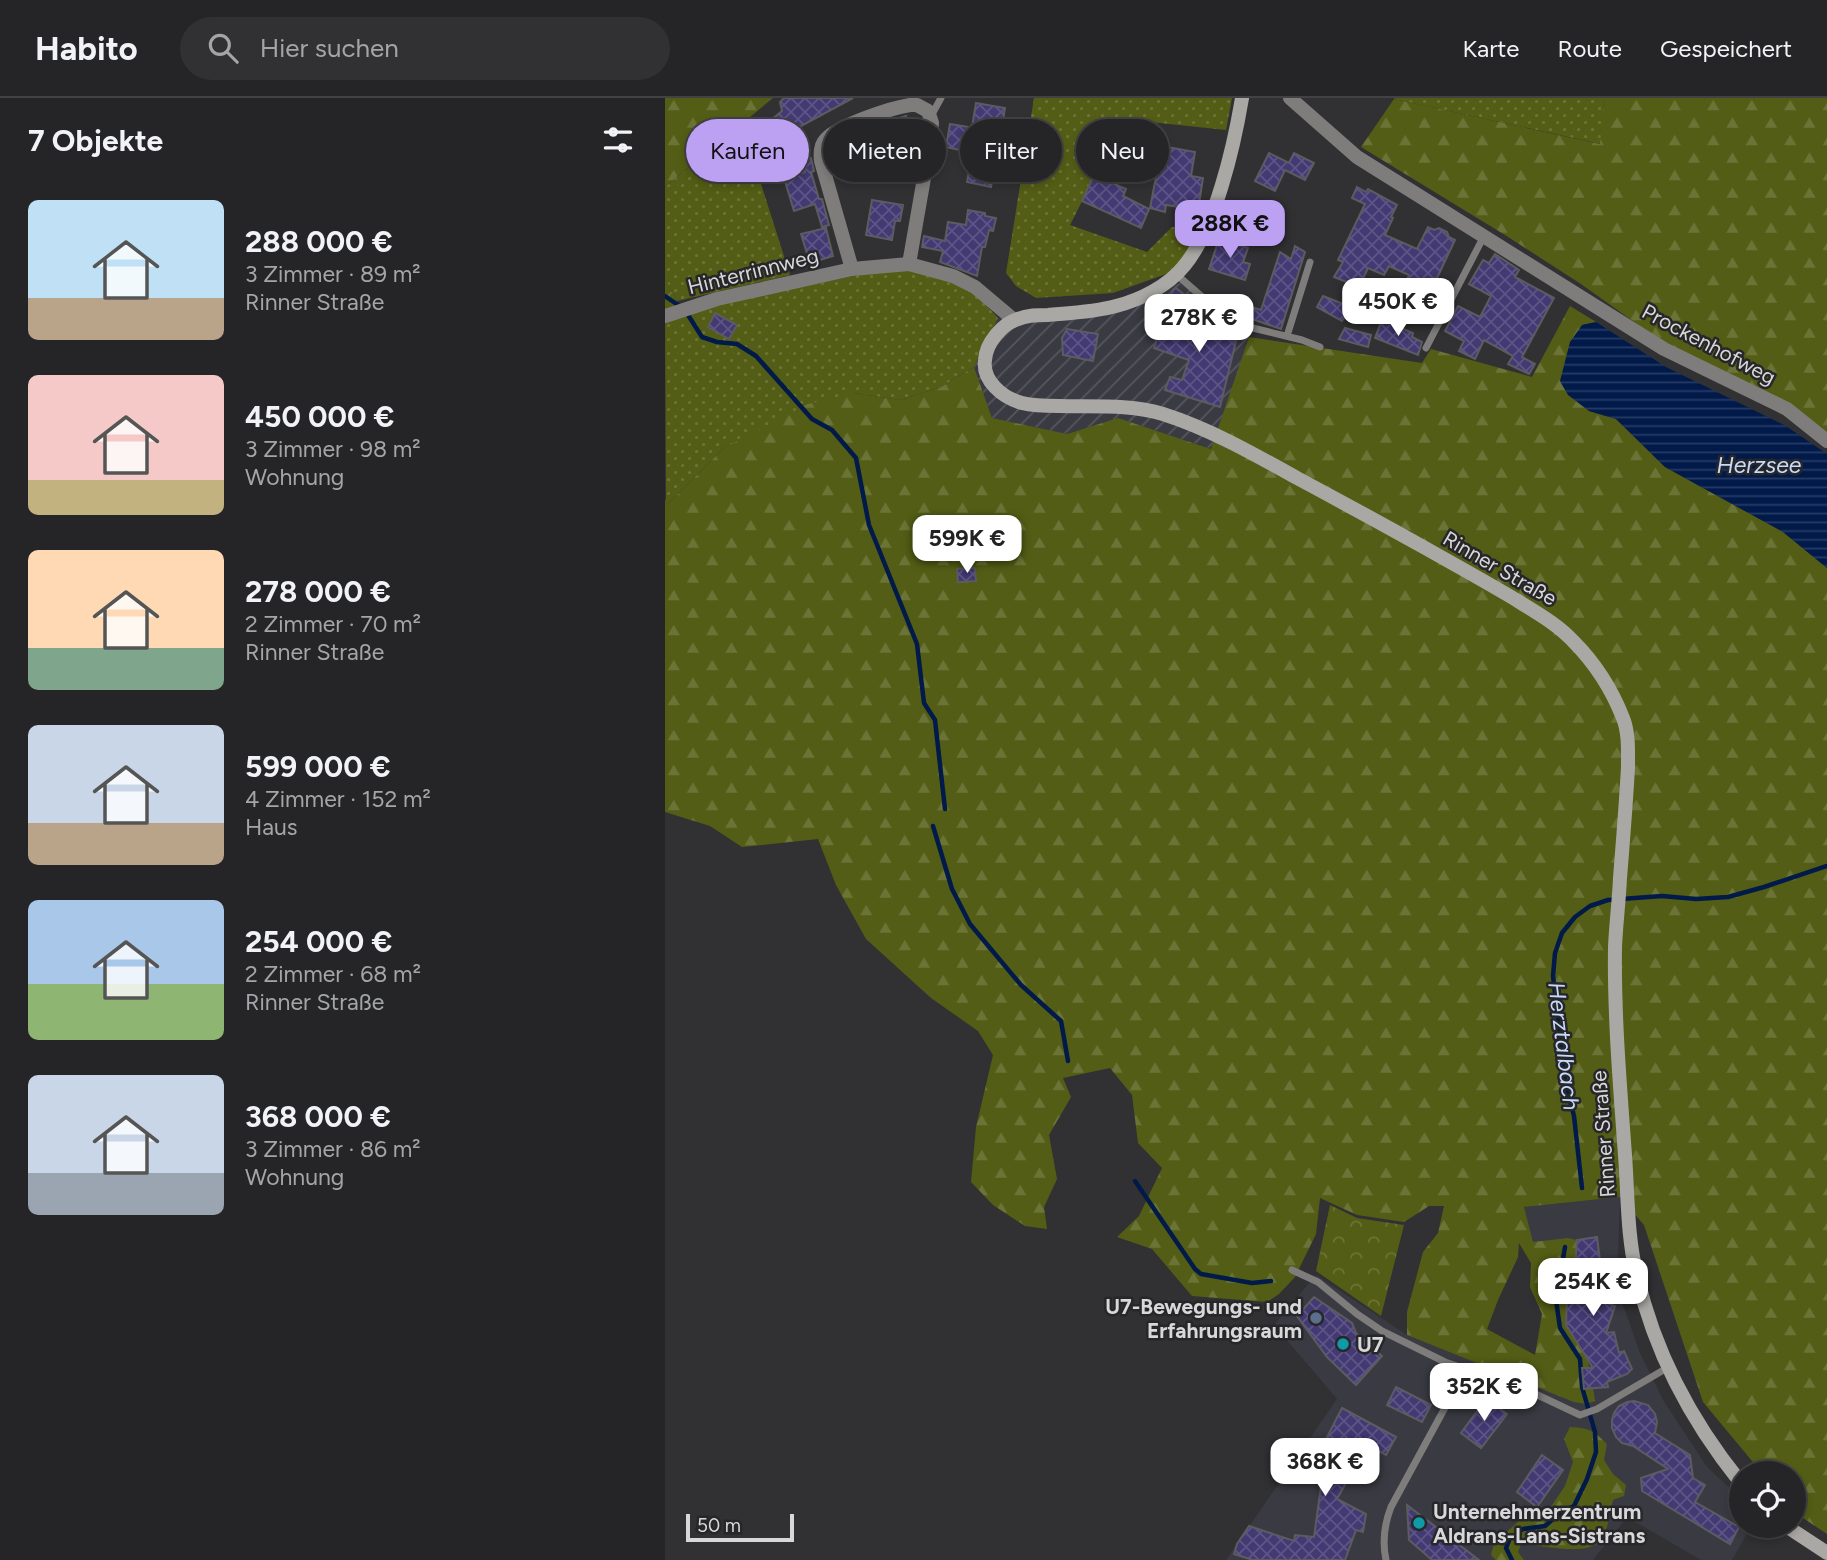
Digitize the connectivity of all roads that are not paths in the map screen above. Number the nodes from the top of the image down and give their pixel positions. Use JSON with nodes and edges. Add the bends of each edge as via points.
{"nodes":[{"id":1,"x":941,"y":98,"type":"edge"},
{"id":2,"x":1242,"y":98,"type":"edge"},
{"id":3,"x":1290,"y":98,"type":"edge"},
{"id":4,"x":903,"y":102,"type":"edge"},
{"id":5,"x":931,"y":116,"type":"junction"},
{"id":6,"x":1484,"y":236,"type":"junction"},
{"id":7,"x":1310,"y":262,"type":"dead end"},
{"id":8,"x":909,"y":264,"type":"junction"},
{"id":9,"x":852,"y":269,"type":"junction"},
{"id":10,"x":1176,"y":274,"type":"junction"},
{"id":11,"x":665,"y":316,"type":"edge"},
{"id":12,"x":1014,"y":320,"type":"junction"},
{"id":13,"x":1287,"y":336,"type":"junction"},
{"id":14,"x":1320,"y":347,"type":"dead end"},
{"id":15,"x":1426,"y":348,"type":"dead end"},
{"id":16,"x":1827,"y":440,"type":"edge"},
{"id":17,"x":1292,"y":1270,"type":"dead end"},
{"id":18,"x":1667,"y":1368,"type":"junction"},
{"id":19,"x":1466,"y":1369,"type":"junction"},
{"id":20,"x":1729,"y":1468,"type":"edge"},
{"id":21,"x":1804,"y":1538,"type":"edge"},
{"id":22,"x":1827,"y":1553,"type":"edge"},
{"id":23,"x":1386,"y":1560,"type":"edge"}],
"edges":[{"from":1,"to":5,"type":"lane"},
{"from":2,"to":10,"type":"main road","via":[[1209,221]]},
{"from":3,"to":6,"type":"street","via":[[1357,157]]},
{"from":4,"to":5,"type":"street","name":"Hinterrinnweg","via":[[923,108]]},
{"from":4,"to":9,"type":"street","name":"Hinterrinnweg","via":[[836,132],[821,149]]},
{"from":5,"to":8,"type":"street"},
{"from":6,"to":15,"type":"lane"},
{"from":6,"to":16,"type":"street","name":"Prockenhofweg","via":[[1664,349],[1787,409]]},
{"from":7,"to":13,"type":"lane"},
{"from":8,"to":9,"type":"street","name":"Hinterrinnweg"},
{"from":8,"to":12,"type":"street","name":"Hinterrinnweg","via":[[975,287]]},
{"from":9,"to":11,"type":"street","name":"Hinterrinnweg","via":[[717,299]]},
{"from":10,"to":12,"type":"main road","via":[[1134,301],[1114,307]]},
{"from":10,"to":13,"type":"lane","via":[[1232,323]]},
{"from":12,"to":18,"type":"main road","name":"Rinner Straße","via":[[992,340],[984,361],[989,379],[1008,398],[1039,406],[1128,407],[1161,413],[1245,449],[1550,621],[1601,674],[1624,720],[1628,743],[1615,945],[1632,1244],[1636,1275]]},
{"from":13,"to":14,"type":"lane"},
{"from":17,"to":19,"type":"lane","via":[[1318,1282],[1382,1331]]},
{"from":18,"to":19,"type":"lane","via":[[1597,1409],[1578,1415],[1514,1384]]},
{"from":18,"to":20,"type":"main road","name":"Rinner Straße"},
{"from":19,"to":23,"type":"lane","via":[[1386,1518]]},
{"from":21,"to":22,"type":"main road"}]}
